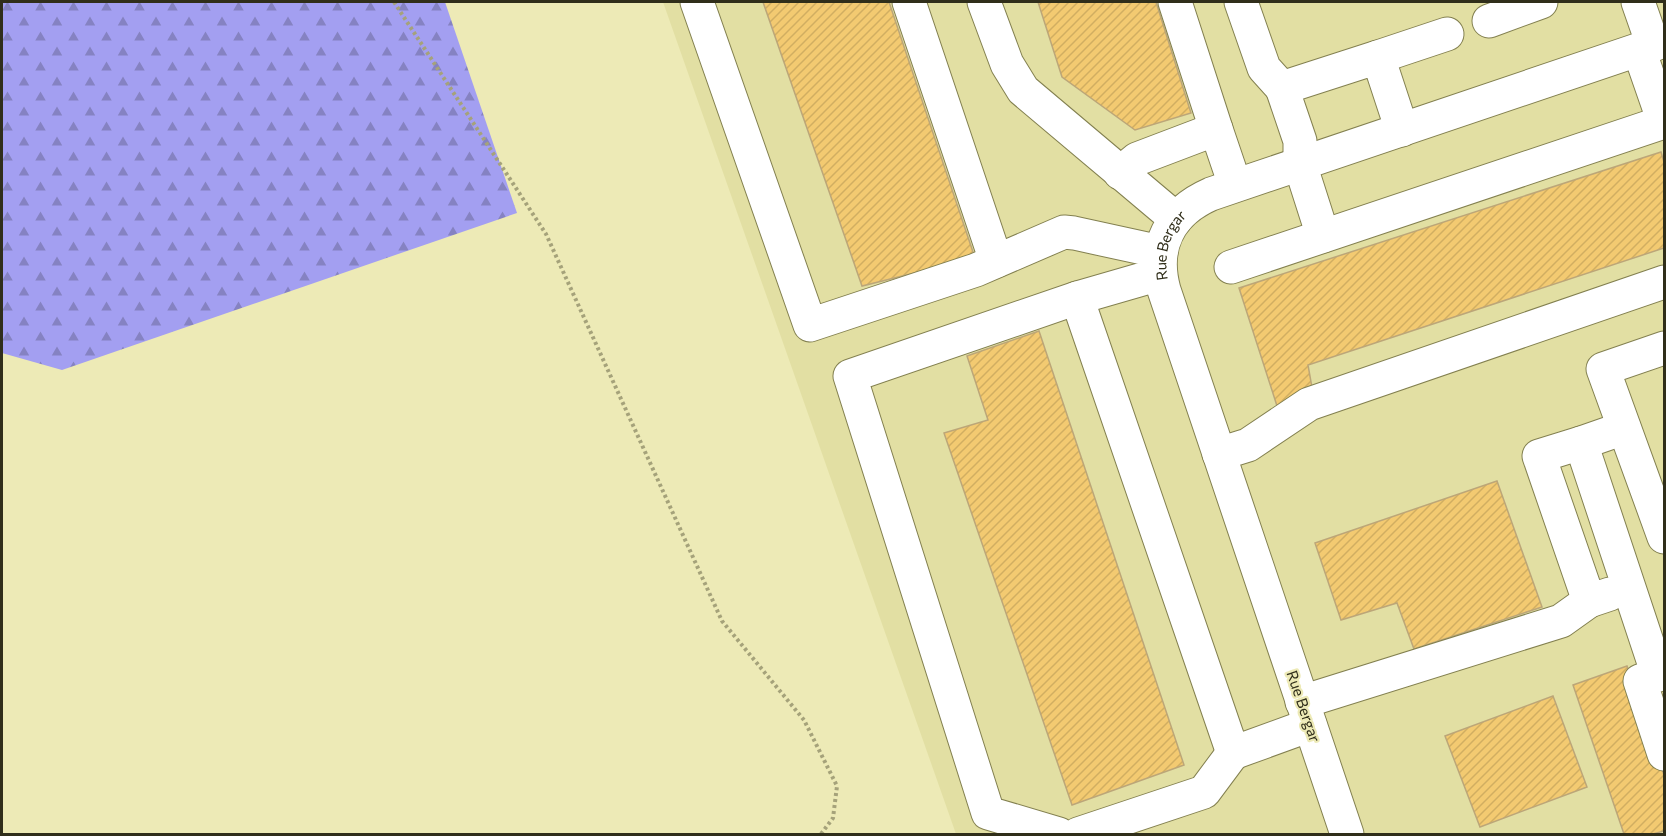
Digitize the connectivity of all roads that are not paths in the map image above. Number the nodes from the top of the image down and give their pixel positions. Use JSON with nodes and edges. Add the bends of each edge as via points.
{"nodes":[{"id":1,"x":697,"y":2,"type":"edge"},
{"id":2,"x":909,"y":2,"type":"edge"},
{"id":3,"x":984,"y":2,"type":"edge"},
{"id":4,"x":1175,"y":2,"type":"edge"},
{"id":5,"x":1241,"y":2,"type":"edge"},
{"id":6,"x":1541,"y":2,"type":"edge"},
{"id":7,"x":1638,"y":2,"type":"edge"},
{"id":8,"x":1489,"y":21,"type":"dead end"},
{"id":9,"x":1447,"y":34,"type":"dead end"},
{"id":10,"x":1652,"y":45,"type":"edge"},
{"id":11,"x":1378,"y":57,"type":"junction"},
{"id":12,"x":1282,"y":88,"type":"junction"},
{"id":13,"x":1664,"y":122,"type":"edge"},
{"id":14,"x":1216,"y":129,"type":"junction"},
{"id":15,"x":1402,"y":130,"type":"junction"},
{"id":16,"x":1300,"y":164,"type":"junction"},
{"id":17,"x":1120,"y":173,"type":"junction"},
{"id":18,"x":1235,"y":185,"type":"junction"},
{"id":19,"x":1176,"y":219,"type":"junction"},
{"id":20,"x":1323,"y":236,"type":"junction"},
{"id":21,"x":996,"y":261,"type":"junction"},
{"id":22,"x":1161,"y":263,"type":"junction"},
{"id":23,"x":1231,"y":267,"type":"dead end"},
{"id":24,"x":1665,"y":282,"type":"edge"},
{"id":25,"x":1077,"y":298,"type":"junction"},
{"id":26,"x":1665,"y":348,"type":"edge"},
{"id":27,"x":1624,"y":428,"type":"junction"},
{"id":28,"x":1581,"y":443,"type":"junction"},
{"id":29,"x":1219,"y":454,"type":"junction"},
{"id":30,"x":1655,"y":480,"type":"edge"},
{"id":31,"x":1665,"y":537,"type":"edge"},
{"id":32,"x":1629,"y":588,"type":"junction"},
{"id":33,"x":1589,"y":601,"type":"junction"},
{"id":34,"x":1661,"y":674,"type":"edge"},
{"id":35,"x":1306,"y":714,"type":"junction"},
{"id":36,"x":1233,"y":753,"type":"junction"},
{"id":37,"x":1665,"y":754,"type":"edge"},
{"id":38,"x":1059,"y":834,"type":"edge"},
{"id":39,"x":1078,"y":834,"type":"edge"},
{"id":40,"x":1347,"y":834,"type":"edge"}],
"edges":[{"from":1,"to":21,"type":"street","via":[[810,325]]},
{"from":2,"to":21,"type":"street"},
{"from":3,"to":17,"type":"street","via":[[1007,63],[1023,90]]},
{"from":4,"to":14,"type":"street"},
{"from":5,"to":12,"type":"street","via":[[1264,68]]},
{"from":6,"to":8,"type":"street"},
{"from":7,"to":10,"type":"street"},
{"from":9,"to":11,"type":"street"},
{"from":10,"to":13,"type":"street"},
{"from":10,"to":15,"type":"street","name":"Rue Bergar"},
{"from":11,"to":12,"type":"street"},
{"from":11,"to":15,"type":"street"},
{"from":12,"to":16,"type":"street","via":[[1300,141]]},
{"from":13,"to":20,"type":"street"},
{"from":14,"to":17,"type":"street","via":[[1137,159]]},
{"from":14,"to":18,"type":"street"},
{"from":15,"to":16,"type":"street","name":"Rue Bergar"},
{"from":16,"to":18,"type":"street","name":"Rue Bergar"},
{"from":16,"to":20,"type":"street"},
{"from":17,"to":19,"type":"street"},
{"from":18,"to":19,"type":"street","name":"Rue Bergar","via":[[1192,204]]},
{"from":19,"to":22,"type":"street","name":"Rue Bergar","via":[[1165,237]]},
{"from":20,"to":23,"type":"street"},
{"from":21,"to":22,"type":"street","via":[[1064,232]]},
{"from":22,"to":25,"type":"street"},
{"from":22,"to":29,"type":"street","name":"Rue Bergar","via":[[1166,297]]},
{"from":24,"to":29,"type":"street","via":[[1309,404],[1248,446]]},
{"from":25,"to":36,"type":"street"},
{"from":25,"to":38,"type":"street","via":[[850,376],[988,813]]},
{"from":26,"to":27,"type":"street","via":[[1603,369]]},
{"from":27,"to":28,"type":"street"},
{"from":27,"to":30,"type":"street"},
{"from":28,"to":32,"type":"street"},
{"from":28,"to":33,"type":"street","via":[[1539,456]]},
{"from":29,"to":35,"type":"street","name":"Rue Bergar"},
{"from":30,"to":31,"type":"street"},
{"from":32,"to":33,"type":"street"},
{"from":32,"to":34,"type":"street"},
{"from":33,"to":35,"type":"street","via":[[1561,621]]},
{"from":34,"to":37,"type":"street","via":[[1640,681]]},
{"from":35,"to":36,"type":"street"},
{"from":35,"to":40,"type":"street","name":"Rue Bergar"},
{"from":36,"to":39,"type":"street","via":[[1204,792]]}]}
